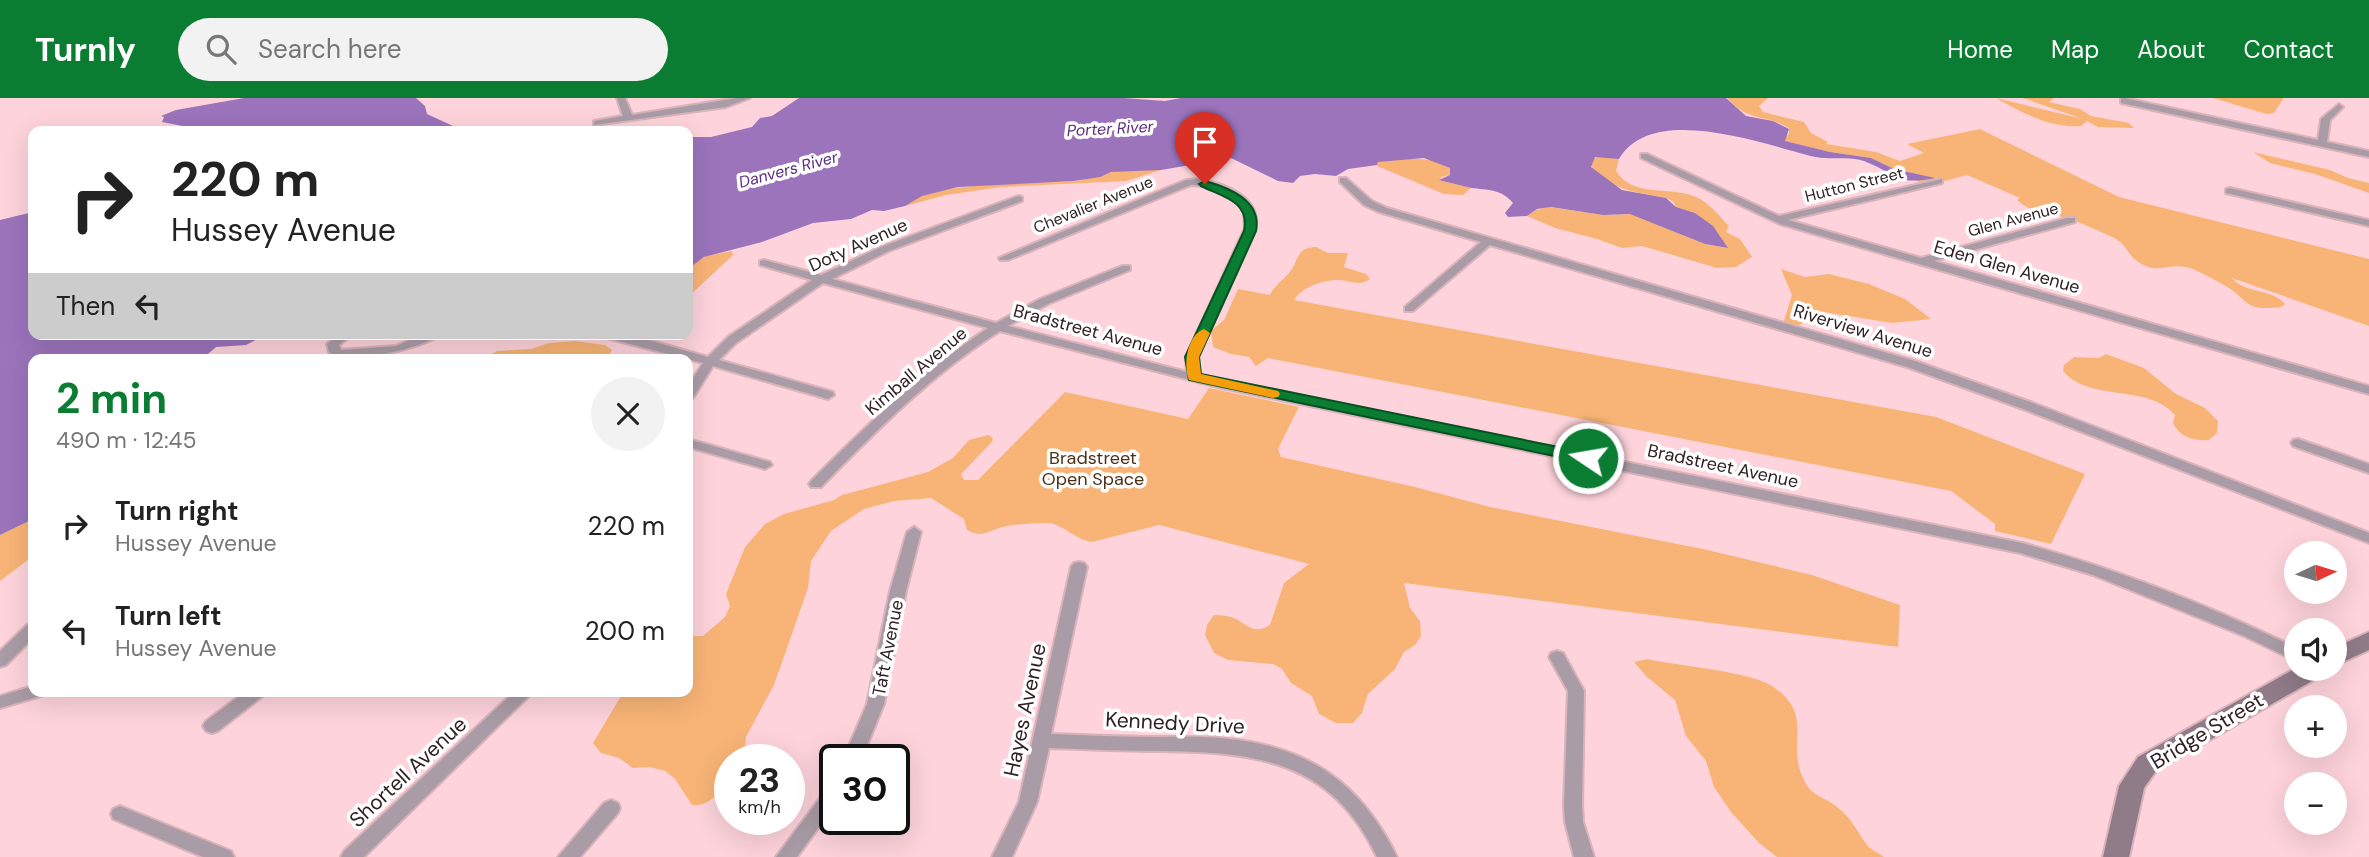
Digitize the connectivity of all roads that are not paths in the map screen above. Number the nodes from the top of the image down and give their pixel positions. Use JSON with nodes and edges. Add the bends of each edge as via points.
{"nodes":[{"id":1,"x":621,"y":98,"type":"edge"},
{"id":2,"x":746,"y":98,"type":"edge"},
{"id":3,"x":2124,"y":101,"type":"dead end"},
{"id":4,"x":2339,"y":107,"type":"dead end"},
{"id":5,"x":629,"y":119,"type":"junction"},
{"id":6,"x":597,"y":123,"type":"dead end"},
{"id":7,"x":2322,"y":144,"type":"junction"},
{"id":8,"x":2369,"y":154,"type":"edge"},
{"id":9,"x":1644,"y":156,"type":"dead end"},
{"id":10,"x":1343,"y":180,"type":"dead end"},
{"id":11,"x":1938,"y":181,"type":"dead end"},
{"id":12,"x":2230,"y":191,"type":"dead end"},
{"id":13,"x":1018,"y":199,"type":"dead end"},
{"id":14,"x":1777,"y":219,"type":"junction"},
{"id":15,"x":2071,"y":220,"type":"dead end"},
{"id":16,"x":2369,"y":223,"type":"edge"},
{"id":17,"x":1487,"y":242,"type":"junction"},
{"id":18,"x":1004,"y":258,"type":"dead end"},
{"id":19,"x":1923,"y":261,"type":"junction"},
{"id":20,"x":764,"y":263,"type":"dead end"},
{"id":21,"x":1126,"y":268,"type":"dead end"},
{"id":22,"x":821,"y":279,"type":"junction"},
{"id":23,"x":1409,"y":309,"type":"dead end"},
{"id":24,"x":1000,"y":326,"type":"junction"},
{"id":25,"x":339,"y":340,"type":"edge"},
{"id":26,"x":420,"y":340,"type":"edge"},
{"id":27,"x":635,"y":340,"type":"edge"},
{"id":28,"x":338,"y":354,"type":"edge"},
{"id":29,"x":338,"y":354,"type":"edge"},
{"id":30,"x":683,"y":354,"type":"edge"},
{"id":31,"x":693,"y":357,"type":"edge"},
{"id":32,"x":710,"y":362,"type":"junction"},
{"id":33,"x":1194,"y":377,"type":"junction"},
{"id":34,"x":693,"y":388,"type":"edge"},
{"id":35,"x":2369,"y":390,"type":"edge"},
{"id":36,"x":828,"y":395,"type":"dead end"},
{"id":37,"x":2298,"y":443,"type":"dead end"},
{"id":38,"x":693,"y":444,"type":"edge"},
{"id":39,"x":765,"y":465,"type":"dead end"},
{"id":40,"x":2369,"y":469,"type":"edge"},
{"id":41,"x":816,"y":484,"type":"dead end"},
{"id":42,"x":914,"y":532,"type":"dead end"},
{"id":43,"x":2369,"y":538,"type":"edge"},
{"id":44,"x":1079,"y":567,"type":"dead end"},
{"id":45,"x":28,"y":634,"type":"edge"},
{"id":46,"x":2369,"y":640,"type":"edge"},
{"id":47,"x":2284,"y":648,"type":"edge"},
{"id":48,"x":2347,"y":651,"type":"edge"},
{"id":49,"x":1557,"y":657,"type":"dead end"},
{"id":50,"x":0,"y":661,"type":"edge"},
{"id":51,"x":2293,"y":681,"type":"edge"},
{"id":52,"x":28,"y":694,"type":"edge"},
{"id":53,"x":250,"y":697,"type":"edge"},
{"id":54,"x":520,"y":697,"type":"edge"},
{"id":55,"x":0,"y":702,"type":"edge"},
{"id":56,"x":212,"y":726,"type":"dead end"},
{"id":57,"x":1042,"y":741,"type":"junction"},
{"id":58,"x":860,"y":744,"type":"edge"},
{"id":59,"x":611,"y":807,"type":"dead end"},
{"id":60,"x":819,"y":813,"type":"edge"},
{"id":61,"x":120,"y":814,"type":"dead end"},
{"id":62,"x":224,"y":857,"type":"edge"},
{"id":63,"x":351,"y":857,"type":"edge"},
{"id":64,"x":568,"y":857,"type":"edge"},
{"id":65,"x":786,"y":857,"type":"edge"},
{"id":66,"x":1002,"y":857,"type":"edge"},
{"id":67,"x":1387,"y":857,"type":"edge"},
{"id":68,"x":1584,"y":857,"type":"edge"},
{"id":69,"x":2116,"y":857,"type":"edge"}],
"edges":[{"from":1,"to":5,"type":"street"},
{"from":2,"to":5,"type":"street"},
{"from":3,"to":7,"type":"street"},
{"from":4,"to":7,"type":"street","via":[[2326,119]]},
{"from":5,"to":6,"type":"street"},
{"from":7,"to":8,"type":"street"},
{"from":9,"to":14,"type":"street","name":"Eden Glen Avenue"},
{"from":10,"to":17,"type":"street","name":"Riverview Avenue","via":[[1383,210]]},
{"from":11,"to":14,"type":"street","name":"Hutton Street"},
{"from":12,"to":16,"type":"street"},
{"from":13,"to":22,"type":"street","name":"Doty Avenue","via":[[885,249]]},
{"from":14,"to":19,"type":"street","name":"Eden Glen Avenue"},
{"from":15,"to":19,"type":"street","name":"Glen Avenue"},
{"from":17,"to":23,"type":"street"},
{"from":17,"to":43,"type":"street","name":"Riverview Avenue","via":[[1911,364]]},
{"from":18,"to":33,"type":"street","name":"Chevalier Avenue","via":[[1195,181],[1239,200],[1249,208],[1250,231],[1192,357]]},
{"from":19,"to":35,"type":"street","name":"Eden Glen Avenue"},
{"from":20,"to":22,"type":"street","name":"Bradstreet Avenue"},
{"from":21,"to":24,"type":"street","name":"Kimball Avenue"},
{"from":22,"to":24,"type":"street","name":"Bradstreet Avenue"},
{"from":22,"to":32,"type":"street","name":"Doty Avenue","via":[[732,340]]},
{"from":24,"to":33,"type":"street","name":"Bradstreet Avenue","via":[[1085,352]]},
{"from":24,"to":41,"type":"street","name":"Kimball Avenue","via":[[931,376]]},
{"from":25,"to":29,"type":"street","via":[[333,344]]},
{"from":26,"to":28,"type":"street","via":[[398,349]]},
{"from":27,"to":30,"type":"street"},
{"from":31,"to":32,"type":"street"},
{"from":32,"to":34,"type":"street","name":"Doty Avenue"},
{"from":32,"to":36,"type":"street"},
{"from":33,"to":47,"type":"street","name":"Bradstreet Avenue","via":[[2022,548],[2098,571]]},
{"from":37,"to":40,"type":"street"},
{"from":38,"to":39,"type":"street"},
{"from":42,"to":58,"type":"street","name":"Taft Avenue","via":[[880,693]]},
{"from":44,"to":57,"type":"street","name":"Hayes Avenue"},
{"from":45,"to":50,"type":"street"},
{"from":46,"to":48,"type":"main road"},
{"from":49,"to":68,"type":"street","via":[[1576,691],[1573,805]]},
{"from":51,"to":69,"type":"main road","name":"Bridge Street","via":[[2147,764],[2132,786]]},
{"from":52,"to":55,"type":"street"},
{"from":53,"to":56,"type":"street"},
{"from":54,"to":63,"type":"street","name":"Shortell Avenue"},
{"from":57,"to":66,"type":"street","name":"Hayes Avenue","via":[[1028,802]]},
{"from":57,"to":67,"type":"street","name":"Kennedy Drive","via":[[1226,745],[1281,757],[1318,775],[1351,801]]},
{"from":59,"to":64,"type":"street"},
{"from":60,"to":65,"type":"street"},
{"from":61,"to":62,"type":"street"}]}
